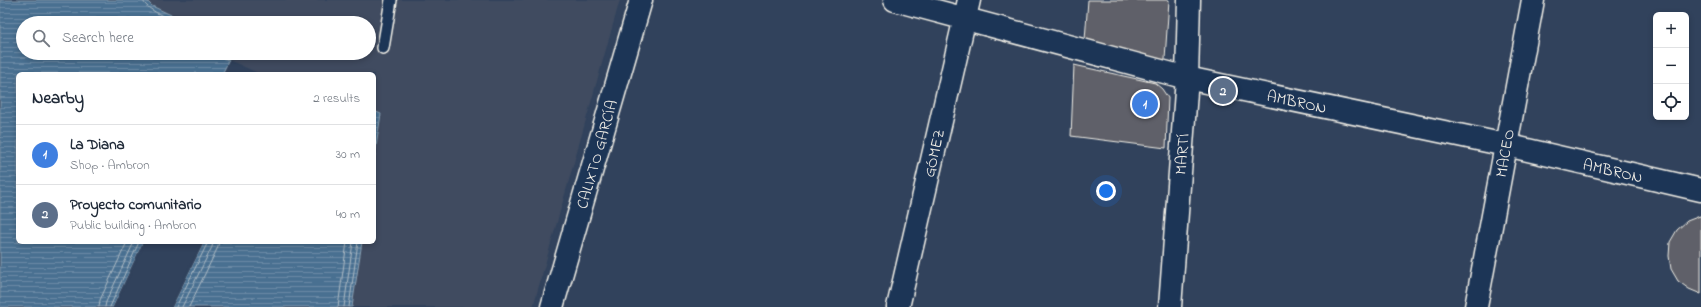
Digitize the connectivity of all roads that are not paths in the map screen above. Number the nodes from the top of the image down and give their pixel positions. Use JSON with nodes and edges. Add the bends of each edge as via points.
{"nodes":[{"id":1,"x":391,"y":0,"type":"edge"},
{"id":2,"x":641,"y":0,"type":"edge"},
{"id":3,"x":895,"y":0,"type":"edge"},
{"id":4,"x":1189,"y":0,"type":"edge"},
{"id":5,"x":1533,"y":0,"type":"edge"},
{"id":6,"x":966,"y":10,"type":"edge"},
{"id":7,"x":383,"y":48,"type":"dead end"},
{"id":8,"x":1187,"y":78,"type":"junction"},
{"id":9,"x":1506,"y":146,"type":"junction"},
{"id":10,"x":1701,"y":190,"type":"edge"},
{"id":11,"x":552,"y":307,"type":"edge"},
{"id":12,"x":898,"y":307,"type":"edge"},
{"id":13,"x":1170,"y":307,"type":"edge"},
{"id":14,"x":1476,"y":307,"type":"edge"}],
"edges":[{"from":1,"to":7,"type":"lane"},
{"from":2,"to":11,"type":"street","name":"CALIXTO GARCÍA"},
{"from":3,"to":6,"type":"street","name":"AMBRON"},
{"from":4,"to":8,"type":"street","name":"MARTÍ"},
{"from":5,"to":9,"type":"street","name":"MACEO"},
{"from":6,"to":8,"type":"street","name":"AMBRON"},
{"from":6,"to":12,"type":"street","name":"GÓMEZ"},
{"from":8,"to":9,"type":"street","name":"AMBRON"},
{"from":8,"to":13,"type":"street","name":"MARTÍ"},
{"from":9,"to":10,"type":"street","name":"AMBRON"},
{"from":9,"to":14,"type":"street","name":"MACEO"}]}
